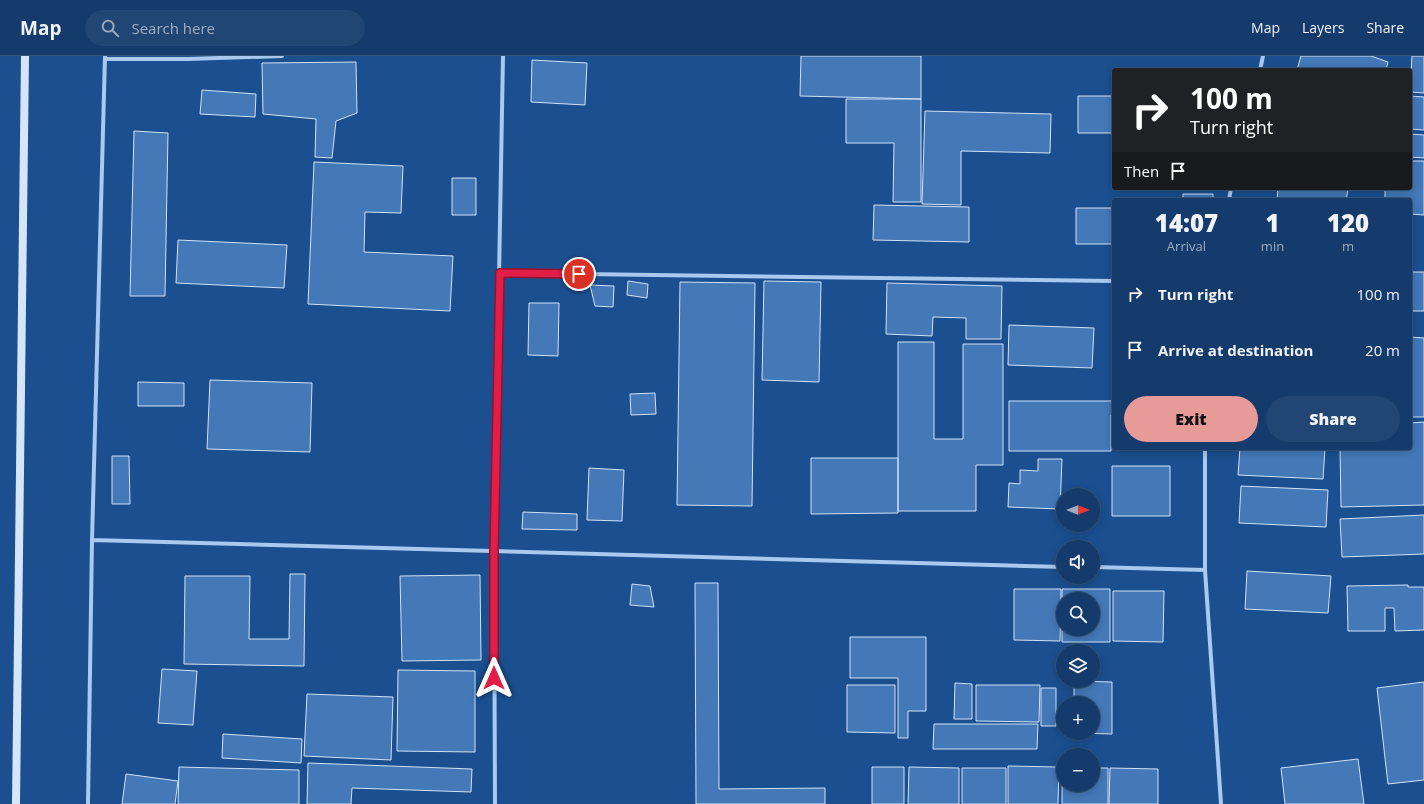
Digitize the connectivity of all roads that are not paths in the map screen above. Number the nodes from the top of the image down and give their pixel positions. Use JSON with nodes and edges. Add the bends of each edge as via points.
{"nodes":[{"id":1,"x":25,"y":56,"type":"edge"},
{"id":2,"x":282,"y":56,"type":"edge"},
{"id":3,"x":503,"y":56,"type":"edge"},
{"id":4,"x":1263,"y":56,"type":"edge"},
{"id":5,"x":105,"y":57,"type":"edge"},
{"id":6,"x":1260,"y":68,"type":"edge"},
{"id":7,"x":500,"y":273,"type":"junction"},
{"id":8,"x":1112,"y":281,"type":"edge"},
{"id":9,"x":1205,"y":450,"type":"edge"},
{"id":10,"x":92,"y":540,"type":"junction"},
{"id":11,"x":494,"y":552,"type":"junction"},
{"id":12,"x":1056,"y":567,"type":"edge"},
{"id":13,"x":1100,"y":567,"type":"edge"},
{"id":14,"x":1205,"y":570,"type":"junction"},
{"id":15,"x":16,"y":804,"type":"edge"},
{"id":16,"x":88,"y":804,"type":"edge"},
{"id":17,"x":495,"y":804,"type":"edge"},
{"id":18,"x":1221,"y":804,"type":"edge"}],
"edges":[{"from":1,"to":15,"type":"main road"},
{"from":2,"to":5,"type":"street","via":[[188,59]]},
{"from":3,"to":7,"type":"street"},
{"from":4,"to":6,"type":"street"},
{"from":5,"to":10,"type":"street"},
{"from":7,"to":8,"type":"street"},
{"from":7,"to":11,"type":"street"},
{"from":9,"to":14,"type":"street"},
{"from":10,"to":11,"type":"street"},
{"from":10,"to":16,"type":"street"},
{"from":11,"to":12,"type":"street"},
{"from":11,"to":17,"type":"street"},
{"from":13,"to":14,"type":"street"},
{"from":14,"to":18,"type":"street"}]}
